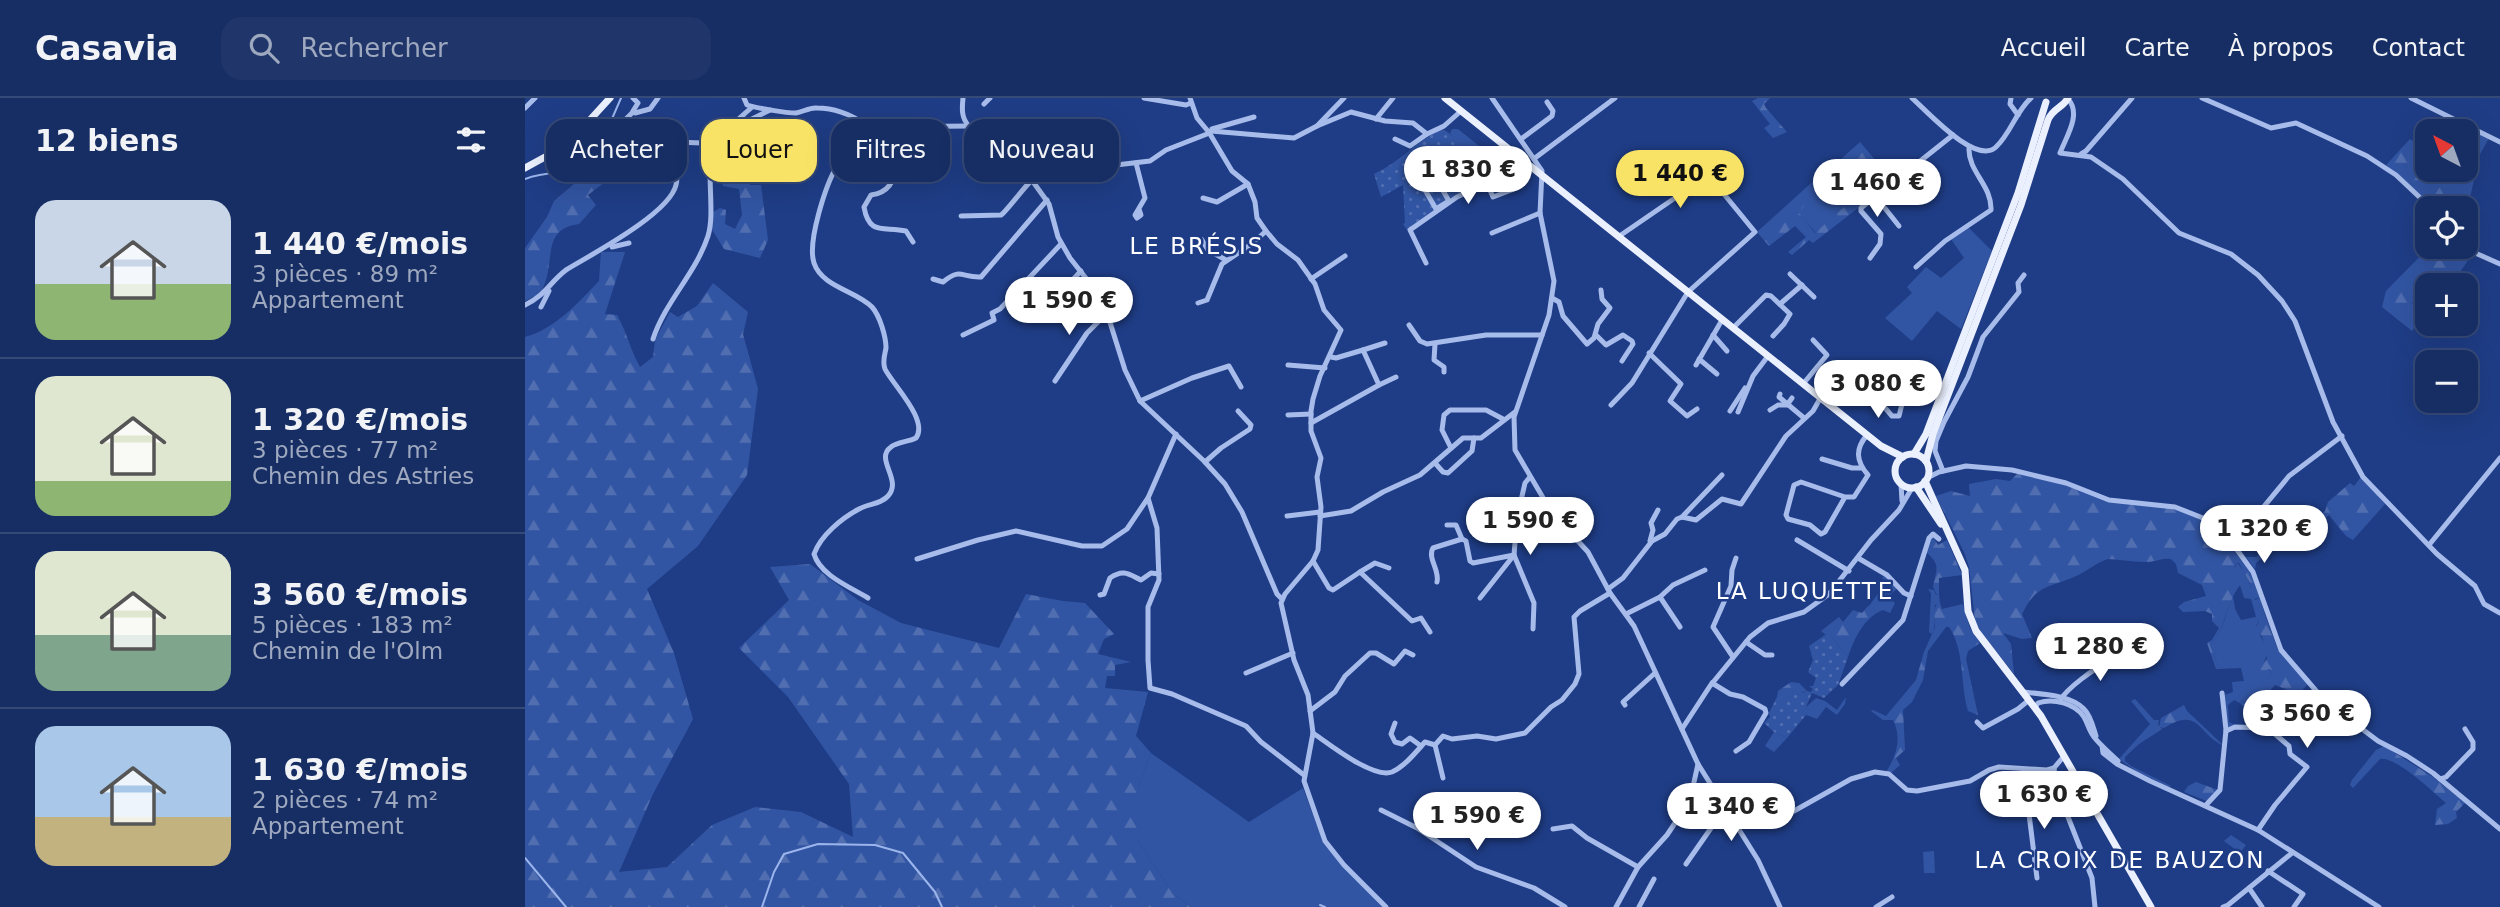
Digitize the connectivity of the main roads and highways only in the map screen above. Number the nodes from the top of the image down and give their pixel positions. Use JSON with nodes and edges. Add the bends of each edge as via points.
{"nodes":[{"id":1,"x":610,"y":98,"type":"edge"},
{"id":2,"x":1445,"y":98,"type":"edge"},
{"id":3,"x":2068,"y":99,"type":"edge"},
{"id":4,"x":2045,"y":100,"type":"edge"},
{"id":5,"x":2059,"y":107,"type":"junction"},
{"id":6,"x":525,"y":168,"type":"edge"},
{"id":7,"x":1881,"y":446,"type":"junction"},
{"id":8,"x":1914,"y":454,"type":"junction"},
{"id":9,"x":1902,"y":457,"type":"junction"},
{"id":10,"x":1926,"y":461,"type":"junction"},
{"id":11,"x":1896,"y":466,"type":"junction"},
{"id":12,"x":1927,"y":476,"type":"junction"},
{"id":13,"x":1914,"y":487,"type":"junction"},
{"id":14,"x":1950,"y":537,"type":"junction"},
{"id":15,"x":2151,"y":907,"type":"edge"}],
"edges":[{"from":1,"to":6,"type":"main road","via":[[567,145]]},
{"from":2,"to":7,"type":"main road"},
{"from":3,"to":5,"type":"main road"},
{"from":4,"to":5,"type":"main road"},
{"from":4,"to":8,"type":"main road","via":[[2018,193],[1926,434]]},
{"from":5,"to":10,"type":"main road","via":[[2048,120]]},
{"from":7,"to":9,"type":"main road"},
{"from":7,"to":11,"type":"main road"},
{"from":8,"to":9,"type":"main road"},
{"from":8,"to":10,"type":"main road"},
{"from":9,"to":11,"type":"main road"},
{"from":10,"to":12,"type":"main road"},
{"from":11,"to":13,"type":"main road","via":[[1901,484]]},
{"from":12,"to":13,"type":"main road"},
{"from":12,"to":14,"type":"main road"},
{"from":13,"to":14,"type":"main road"},
{"from":14,"to":15,"type":"main road","via":[[1965,570],[1968,611],[1976,631],[2035,708]]}]}
